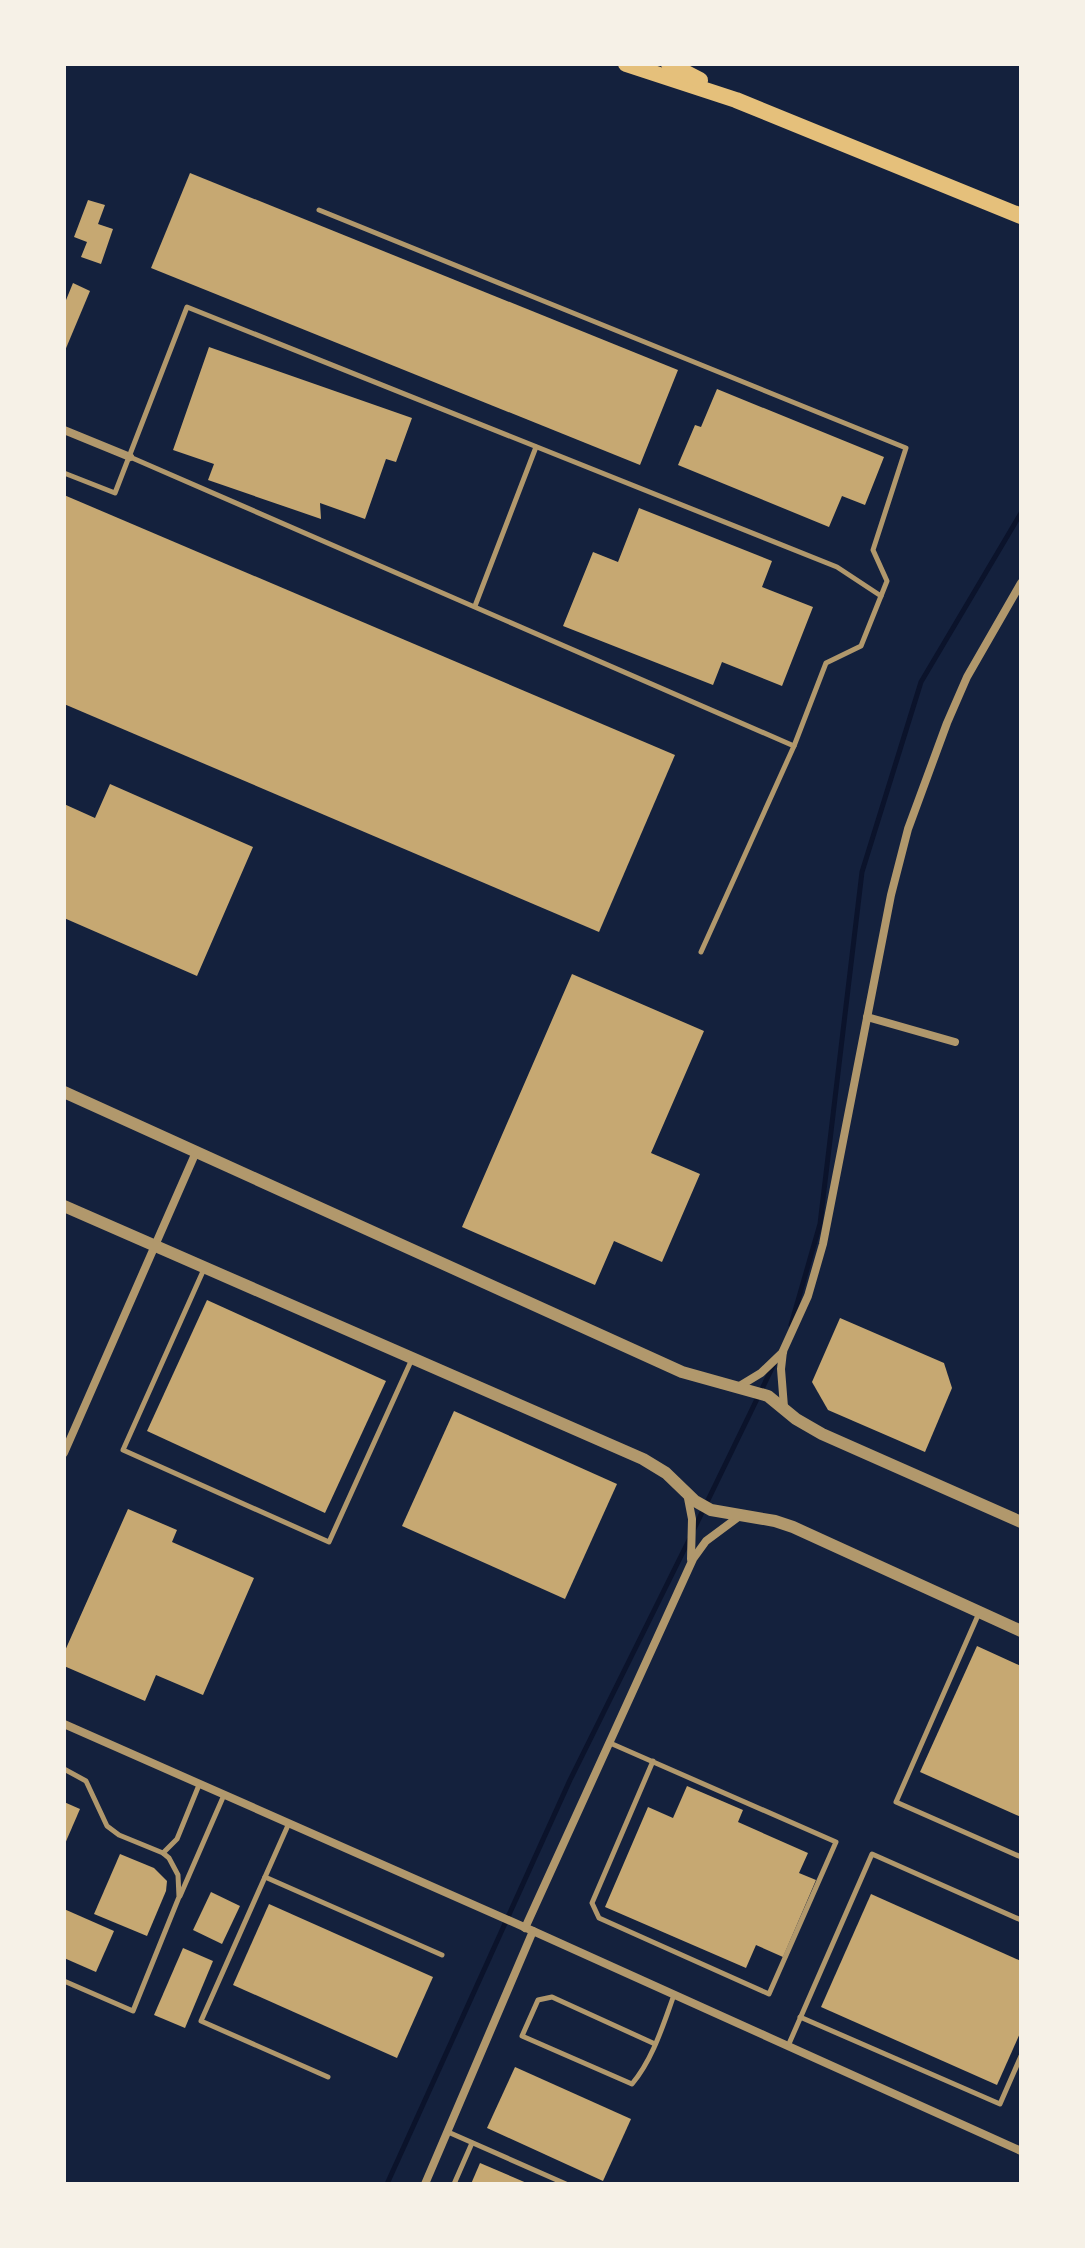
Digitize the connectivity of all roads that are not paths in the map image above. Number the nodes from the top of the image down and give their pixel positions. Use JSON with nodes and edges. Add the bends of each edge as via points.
{"nodes":[{"id":1,"x":626,"y":64,"type":"edge"},
{"id":2,"x":669,"y":64,"type":"edge"},
{"id":3,"x":736,"y":100,"type":"junction"},
{"id":4,"x":319,"y":210,"type":"dead end"},
{"id":5,"x":1021,"y":216,"type":"edge"},
{"id":6,"x":64,"y":430,"type":"edge"},
{"id":7,"x":536,"y":447,"type":"junction"},
{"id":8,"x":130,"y":457,"type":"junction"},
{"id":9,"x":64,"y":473,"type":"edge"},
{"id":10,"x":1021,"y":583,"type":"edge"},
{"id":11,"x":881,"y":596,"type":"junction"},
{"id":12,"x":475,"y":607,"type":"junction"},
{"id":13,"x":794,"y":746,"type":"junction"},
{"id":14,"x":701,"y":952,"type":"dead end"},
{"id":15,"x":867,"y":1017,"type":"junction"},
{"id":16,"x":955,"y":1042,"type":"dead end"},
{"id":17,"x":64,"y":1092,"type":"edge"},
{"id":18,"x":196,"y":1152,"type":"junction"},
{"id":19,"x":64,"y":1206,"type":"edge"},
{"id":20,"x":156,"y":1246,"type":"junction"},
{"id":21,"x":205,"y":1268,"type":"junction"},
{"id":22,"x":783,"y":1351,"type":"junction"},
{"id":23,"x":412,"y":1358,"type":"junction"},
{"id":24,"x":738,"y":1387,"type":"junction"},
{"id":25,"x":784,"y":1407,"type":"junction"},
{"id":26,"x":64,"y":1453,"type":"edge"},
{"id":27,"x":687,"y":1491,"type":"junction"},
{"id":28,"x":741,"y":1515,"type":"junction"},
{"id":29,"x":1021,"y":1522,"type":"edge"},
{"id":30,"x":690,"y":1564,"type":"junction"},
{"id":31,"x":979,"y":1612,"type":"junction"},
{"id":32,"x":1021,"y":1631,"type":"edge"},
{"id":33,"x":64,"y":1724,"type":"edge"},
{"id":34,"x":609,"y":1742,"type":"junction"},
{"id":35,"x":653,"y":1761,"type":"junction"},
{"id":36,"x":64,"y":1769,"type":"edge"},
{"id":37,"x":200,"y":1784,"type":"junction"},
{"id":38,"x":224,"y":1795,"type":"junction"},
{"id":39,"x":289,"y":1823,"type":"junction"},
{"id":40,"x":163,"y":1853,"type":"junction"},
{"id":41,"x":1021,"y":1857,"type":"edge"},
{"id":42,"x":265,"y":1877,"type":"junction"},
{"id":43,"x":179,"y":1897,"type":"junction"},
{"id":44,"x":1021,"y":1920,"type":"edge"},
{"id":45,"x":529,"y":1929,"type":"junction"},
{"id":46,"x":442,"y":1955,"type":"dead end"},
{"id":47,"x":64,"y":1981,"type":"edge"},
{"id":48,"x":674,"y":1995,"type":"junction"},
{"id":49,"x":800,"y":2017,"type":"junction"},
{"id":50,"x":655,"y":2044,"type":"junction"},
{"id":51,"x":788,"y":2046,"type":"junction"},
{"id":52,"x":1021,"y":2056,"type":"edge"},
{"id":53,"x":328,"y":2077,"type":"dead end"},
{"id":54,"x":447,"y":2131,"type":"junction"},
{"id":55,"x":472,"y":2143,"type":"junction"},
{"id":56,"x":1021,"y":2151,"type":"edge"},
{"id":57,"x":425,"y":2184,"type":"edge"},
{"id":58,"x":454,"y":2184,"type":"edge"},
{"id":59,"x":566,"y":2184,"type":"edge"}],
"edges":[{"from":1,"to":3,"type":"highway"},
{"from":2,"to":3,"type":"highway"},
{"from":3,"to":5,"type":"highway"},
{"from":4,"to":11,"type":"lane","via":[[906,448],[873,550],[887,581]]},
{"from":6,"to":8,"type":"street"},
{"from":7,"to":8,"type":"lane","via":[[187,307]]},
{"from":7,"to":11,"type":"lane","via":[[837,567]]},
{"from":7,"to":12,"type":"lane"},
{"from":8,"to":9,"type":"lane","via":[[115,493]]},
{"from":8,"to":12,"type":"lane"},
{"from":10,"to":15,"type":"street","via":[[967,677],[933,758],[900,859]]},
{"from":11,"to":13,"type":"lane","via":[[861,646],[826,663]]},
{"from":12,"to":13,"type":"lane"},
{"from":13,"to":14,"type":"lane"},
{"from":15,"to":16,"type":"street"},
{"from":15,"to":22,"type":"street","via":[[823,1244],[808,1296]]},
{"from":17,"to":18,"type":"street"},
{"from":18,"to":20,"type":"street"},
{"from":18,"to":24,"type":"street","via":[[682,1372]]},
{"from":19,"to":20,"type":"street"},
{"from":20,"to":21,"type":"street"},
{"from":20,"to":26,"type":"street"},
{"from":21,"to":23,"type":"street"},
{"from":21,"to":23,"type":"lane","via":[[123,1450],[329,1542]]},
{"from":22,"to":24,"type":"street"},
{"from":22,"to":25,"type":"street"},
{"from":23,"to":27,"type":"street","via":[[643,1459]]},
{"from":24,"to":25,"type":"street"},
{"from":25,"to":29,"type":"street","via":[[822,1434]]},
{"from":27,"to":28,"type":"street","via":[[711,1510]]},
{"from":27,"to":30,"type":"street"},
{"from":28,"to":30,"type":"street","via":[[706,1541]]},
{"from":28,"to":31,"type":"street","via":[[793,1527]]},
{"from":30,"to":34,"type":"street"},
{"from":31,"to":32,"type":"street"},
{"from":31,"to":41,"type":"lane","via":[[896,1802]]},
{"from":33,"to":37,"type":"street"},
{"from":34,"to":35,"type":"lane"},
{"from":34,"to":45,"type":"street"},
{"from":35,"to":35,"type":"lane","via":[[836,1842],[769,1994],[599,1918],[594,1911],[592,1903]]},
{"from":36,"to":40,"type":"lane","via":[[86,1781],[107,1826]]},
{"from":37,"to":38,"type":"street"},
{"from":37,"to":40,"type":"lane","via":[[177,1839]]},
{"from":38,"to":39,"type":"street"},
{"from":38,"to":43,"type":"lane"},
{"from":39,"to":42,"type":"lane"},
{"from":39,"to":45,"type":"street"},
{"from":40,"to":43,"type":"lane","via":[[178,1875]]},
{"from":42,"to":46,"type":"lane"},
{"from":42,"to":53,"type":"lane","via":[[201,2021]]},
{"from":43,"to":47,"type":"lane","via":[[133,2011]]},
{"from":44,"to":49,"type":"lane","via":[[872,1854]]},
{"from":45,"to":48,"type":"street"},
{"from":45,"to":54,"type":"street"},
{"from":48,"to":50,"type":"lane"},
{"from":48,"to":51,"type":"street"},
{"from":49,"to":51,"type":"lane"},
{"from":49,"to":52,"type":"lane","via":[[1000,2104]]},
{"from":50,"to":50,"type":"lane","via":[[552,1997],[538,2000],[522,2036],[632,2084]]},
{"from":51,"to":56,"type":"street"},
{"from":54,"to":55,"type":"lane"},
{"from":54,"to":57,"type":"street"},
{"from":55,"to":58,"type":"lane"},
{"from":55,"to":59,"type":"lane"}]}
